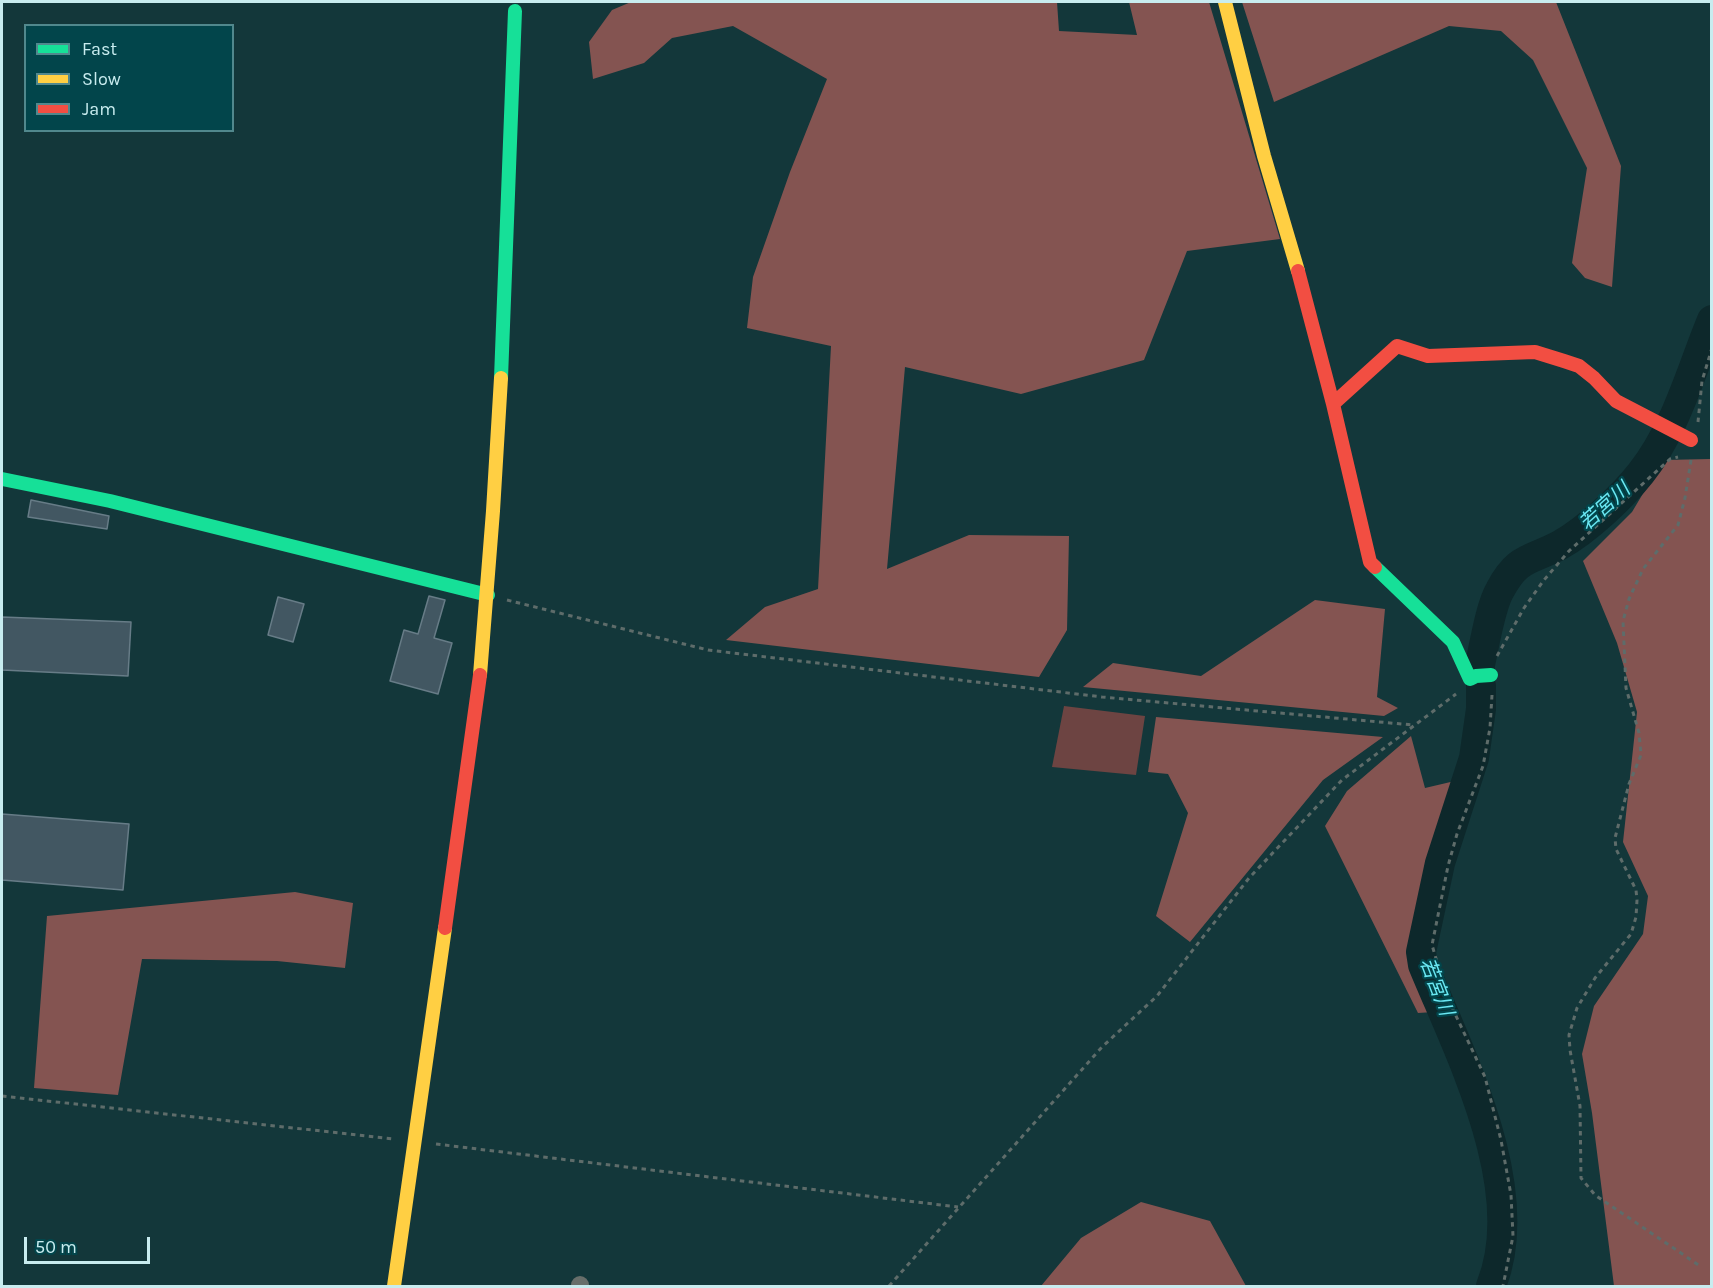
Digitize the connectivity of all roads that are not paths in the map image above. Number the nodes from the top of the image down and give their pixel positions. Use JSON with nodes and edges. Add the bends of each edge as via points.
{"nodes":[{"id":1,"x":1225,"y":2,"type":"edge"},
{"id":2,"x":515,"y":6,"type":"edge"},
{"id":3,"x":1333,"y":404,"type":"junction"},
{"id":4,"x":1691,"y":446,"type":"road end"},
{"id":5,"x":2,"y":479,"type":"edge"},
{"id":6,"x":488,"y":595,"type":"junction"},
{"id":7,"x":1491,"y":675,"type":"road end"},
{"id":8,"x":394,"y":1287,"type":"edge"}],
"edges":[{"from":1,"to":3,"type":"street"},
{"from":2,"to":6,"type":"street"},
{"from":3,"to":4,"type":"street","via":[[1397,346],[1428,356],[1535,352],[1579,366],[1616,401],[1670,428]]},
{"from":3,"to":7,"type":"street","via":[[1370,562],[1453,642],[1470,679]]},
{"from":5,"to":6,"type":"street","via":[[110,501]]},
{"from":6,"to":8,"type":"street","via":[[480,678]]}]}
